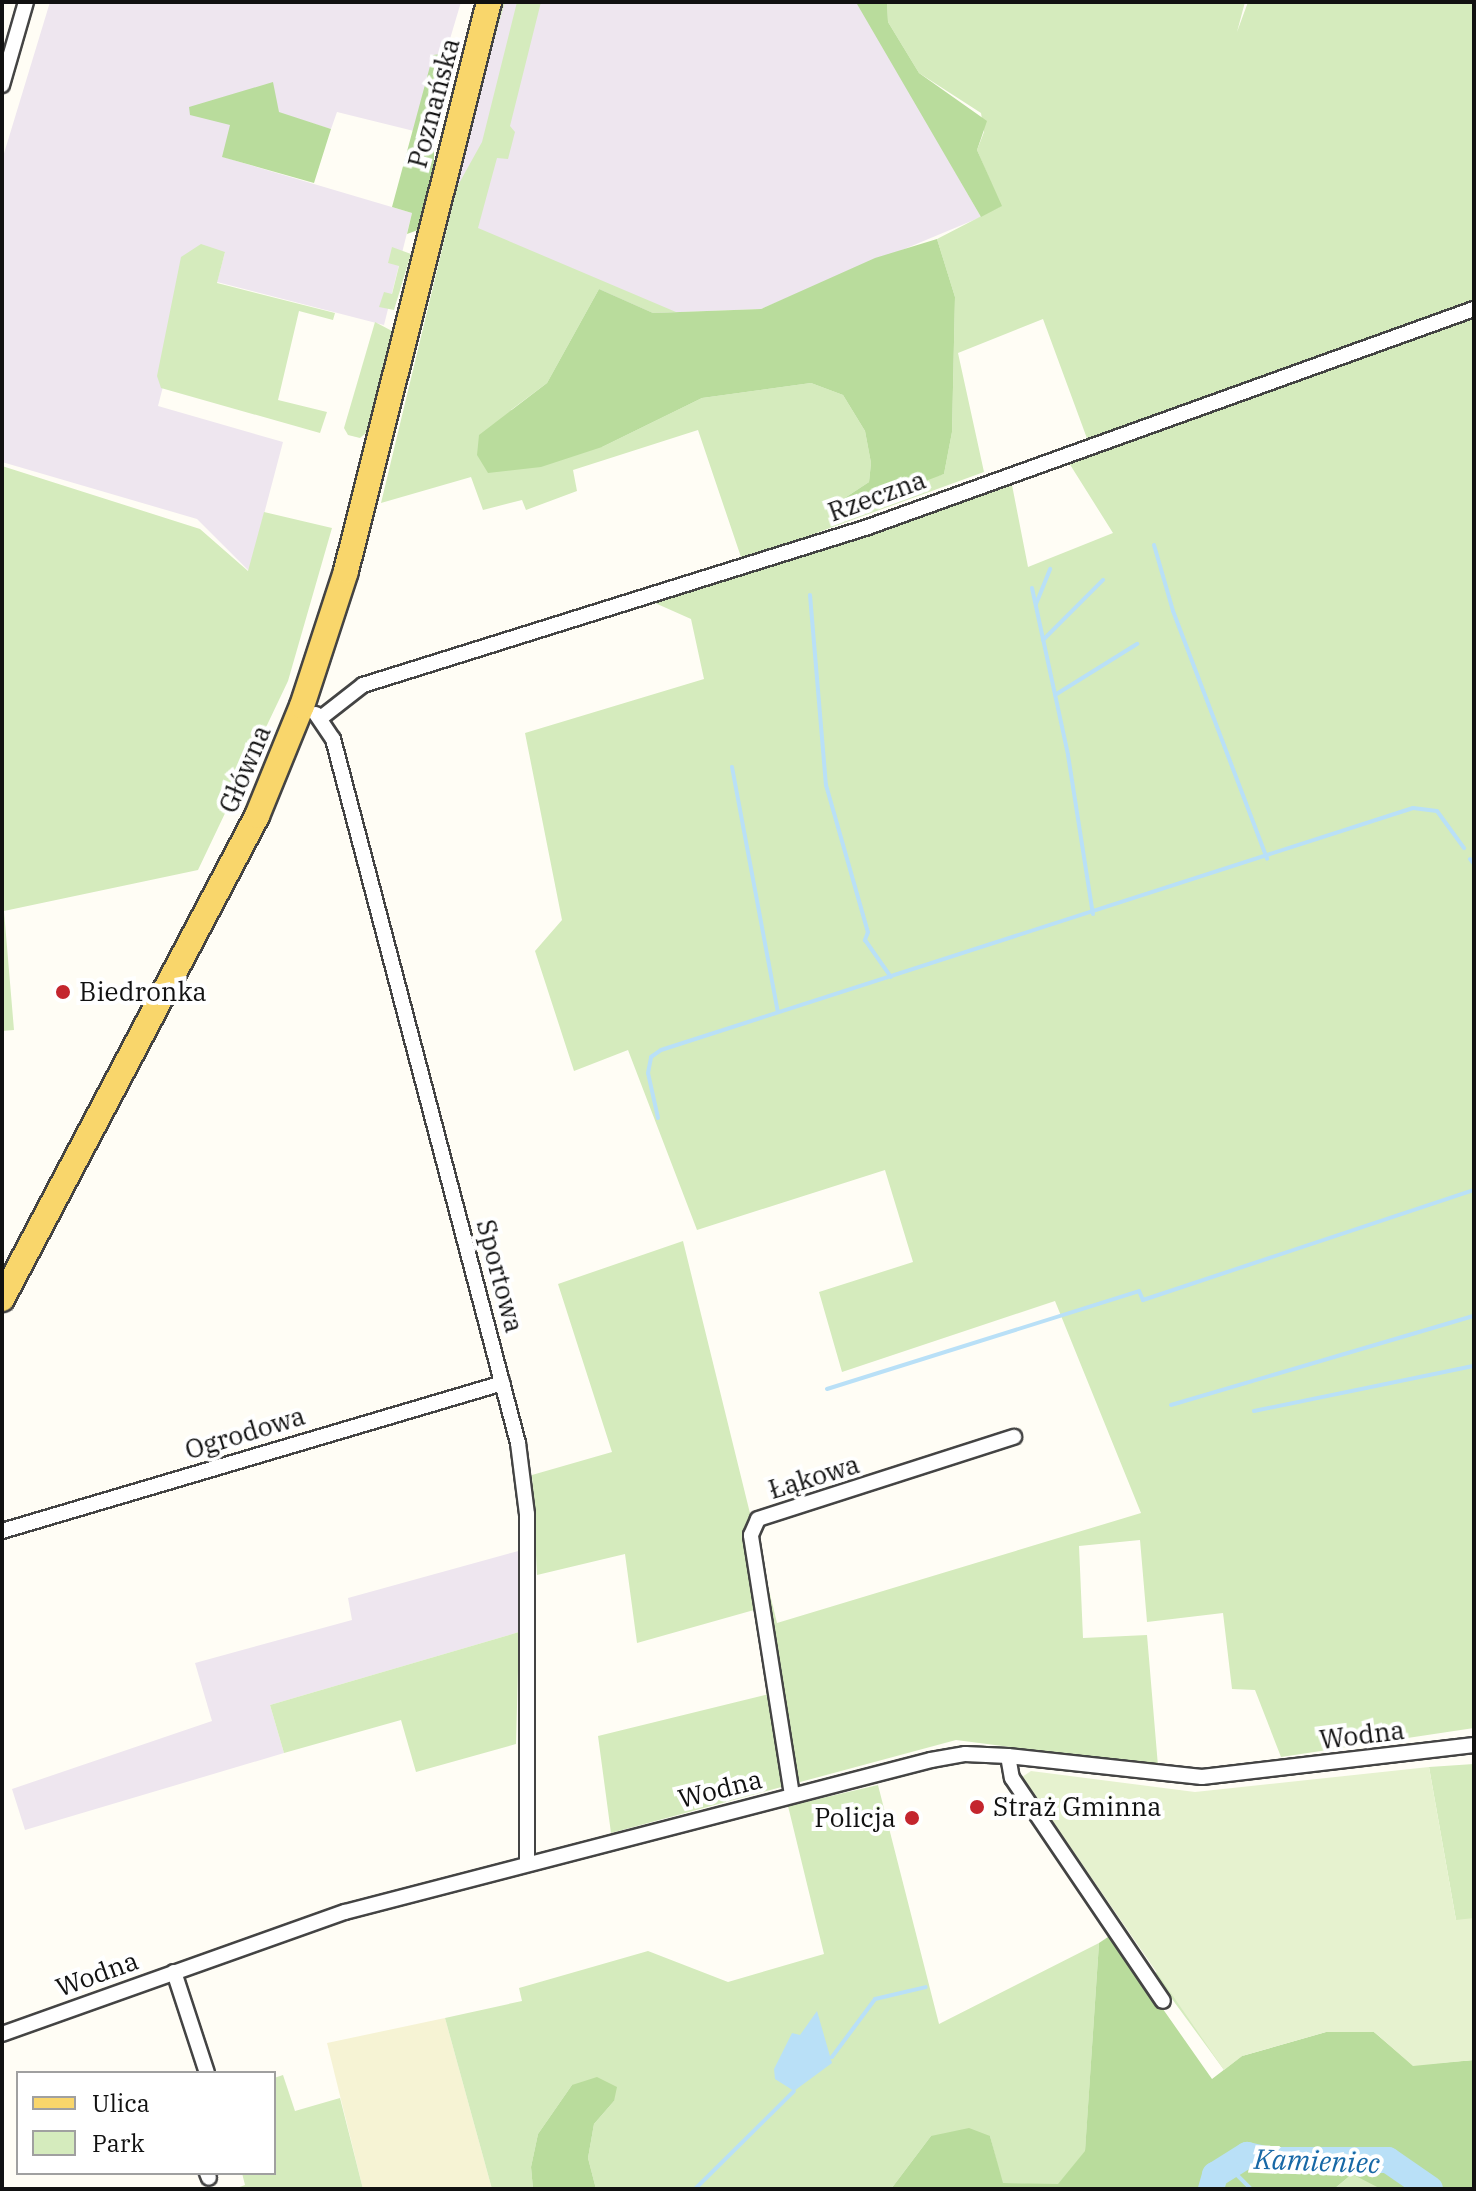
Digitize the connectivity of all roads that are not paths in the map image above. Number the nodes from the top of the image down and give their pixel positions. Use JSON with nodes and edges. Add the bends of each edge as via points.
{"nodes":[{"id":1,"x":26,"y":2,"type":"edge"},
{"id":2,"x":489,"y":2,"type":"edge"},
{"id":3,"x":2,"y":85,"type":"edge"},
{"id":4,"x":432,"y":219,"type":"joint"},
{"id":5,"x":1474,"y":309,"type":"edge"},
{"id":6,"x":312,"y":712,"type":"junction"},
{"id":7,"x":2,"y":1299,"type":"edge"},
{"id":8,"x":503,"y":1383,"type":"junction"},
{"id":9,"x":1014,"y":1437,"type":"dead end"},
{"id":10,"x":2,"y":1531,"type":"edge"},
{"id":11,"x":1474,"y":1745,"type":"edge"},
{"id":12,"x":1008,"y":1756,"type":"junction"},
{"id":13,"x":792,"y":1795,"type":"junction"},
{"id":14,"x":527,"y":1863,"type":"junction"},
{"id":15,"x":174,"y":1972,"type":"junction"},
{"id":16,"x":1163,"y":2001,"type":"dead end"},
{"id":17,"x":2,"y":2034,"type":"edge"},
{"id":18,"x":206,"y":2071,"type":"edge"}],
"edges":[{"from":1,"to":3,"type":"street"},
{"from":2,"to":4,"type":"main road","name":"Poznańska"},
{"from":4,"to":6,"type":"main road","name":"Główna"},
{"from":5,"to":6,"type":"street","name":"Rzeczna","via":[[868,527],[363,685]]},
{"from":6,"to":7,"type":"main road","name":"Główna"},
{"from":6,"to":8,"type":"street","name":"Sportowa","via":[[333,739]]},
{"from":8,"to":10,"type":"street","name":"Ogrodowa"},
{"from":8,"to":14,"type":"street","name":"Sportowa","via":[[527,1514]]},
{"from":9,"to":13,"type":"street","name":"Łąkowa","via":[[758,1519],[751,1535]]},
{"from":11,"to":12,"type":"street","name":"Wodna","via":[[1202,1777]]},
{"from":12,"to":13,"type":"street","name":"Wodna","via":[[965,1754],[931,1760]]},
{"from":12,"to":16,"type":"street","via":[[1012,1778]]},
{"from":13,"to":14,"type":"street","name":"Wodna"},
{"from":14,"to":15,"type":"street","name":"Wodna","via":[[345,1912]]},
{"from":15,"to":17,"type":"street","name":"Wodna"},
{"from":15,"to":18,"type":"street"}]}
